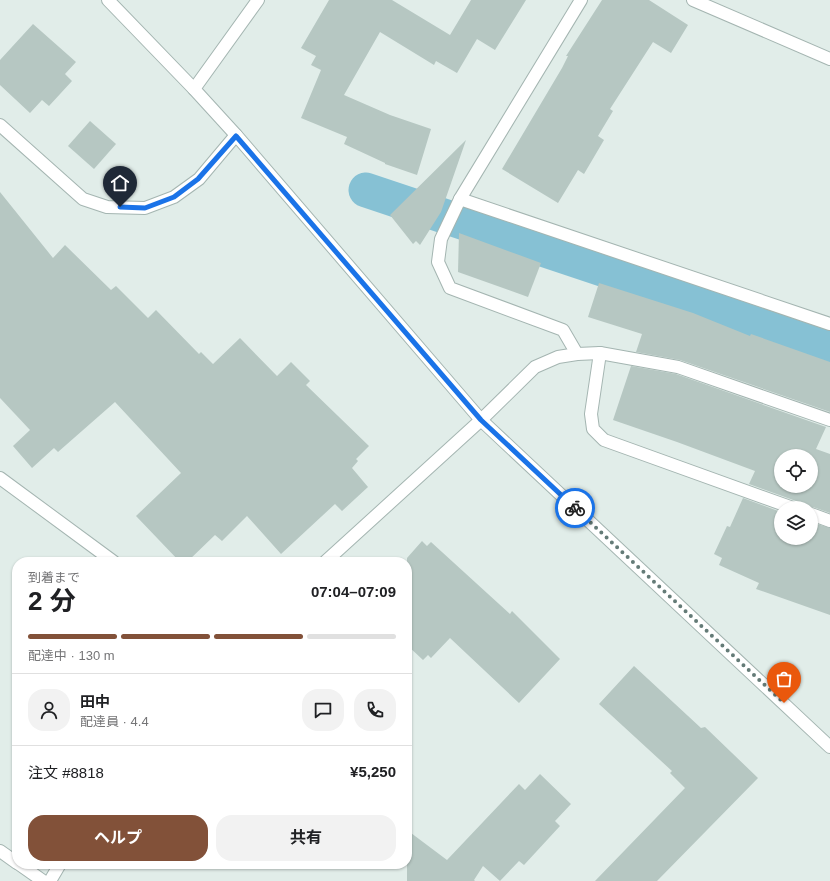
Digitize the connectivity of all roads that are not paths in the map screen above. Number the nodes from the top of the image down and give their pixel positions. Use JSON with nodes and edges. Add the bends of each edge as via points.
{"nodes":[{"id":1,"x":108,"y":0,"type":"edge"},
{"id":2,"x":258,"y":0,"type":"edge"},
{"id":3,"x":581,"y":0,"type":"edge"},
{"id":4,"x":693,"y":0,"type":"edge"},
{"id":5,"x":830,"y":59,"type":"edge"},
{"id":6,"x":194,"y":89,"type":"junction"},
{"id":7,"x":0,"y":125,"type":"edge"},
{"id":8,"x":236,"y":136,"type":"junction"},
{"id":9,"x":460,"y":199,"type":"junction"},
{"id":10,"x":830,"y":324,"type":"edge"},
{"id":11,"x":600,"y":353,"type":"junction"},
{"id":12,"x":577,"y":354,"type":"junction"},
{"id":13,"x":481,"y":420,"type":"junction"},
{"id":14,"x":830,"y":420,"type":"edge"},
{"id":15,"x":0,"y":478,"type":"edge"},
{"id":16,"x":774,"y":501,"type":"edge"},
{"id":17,"x":818,"y":517,"type":"edge"},
{"id":18,"x":830,"y":521,"type":"edge"},
{"id":19,"x":107,"y":557,"type":"edge"},
{"id":20,"x":330,"y":557,"type":"edge"},
{"id":21,"x":830,"y":746,"type":"edge"},
{"id":22,"x":0,"y":851,"type":"edge"},
{"id":23,"x":12,"y":859,"type":"edge"},
{"id":24,"x":26,"y":869,"type":"edge"},
{"id":25,"x":57,"y":869,"type":"edge"},
{"id":26,"x":43,"y":881,"type":"edge"},
{"id":27,"x":50,"y":881,"type":"edge"}],
"edges":[{"from":1,"to":6,"type":"street"},
{"from":2,"to":6,"type":"street"},
{"from":3,"to":9,"type":"street"},
{"from":4,"to":5,"type":"street"},
{"from":6,"to":8,"type":"street"},
{"from":7,"to":8,"type":"street","via":[[83,199],[107,207],[145,208],[174,197],[198,179]]},
{"from":8,"to":13,"type":"street"},
{"from":9,"to":10,"type":"street"},
{"from":9,"to":12,"type":"street","via":[[441,239],[438,262],[450,288],[563,330]]},
{"from":11,"to":12,"type":"street"},
{"from":11,"to":14,"type":"street","via":[[678,367]]},
{"from":11,"to":16,"type":"street","via":[[591,414],[593,429],[604,440]]},
{"from":12,"to":13,"type":"street","via":[[558,357],[534,367]]},
{"from":13,"to":20,"type":"street"},
{"from":13,"to":21,"type":"street"},
{"from":15,"to":19,"type":"street"},
{"from":17,"to":18,"type":"street"},
{"from":22,"to":23,"type":"street"},
{"from":24,"to":26,"type":"street"},
{"from":25,"to":27,"type":"street"}]}
